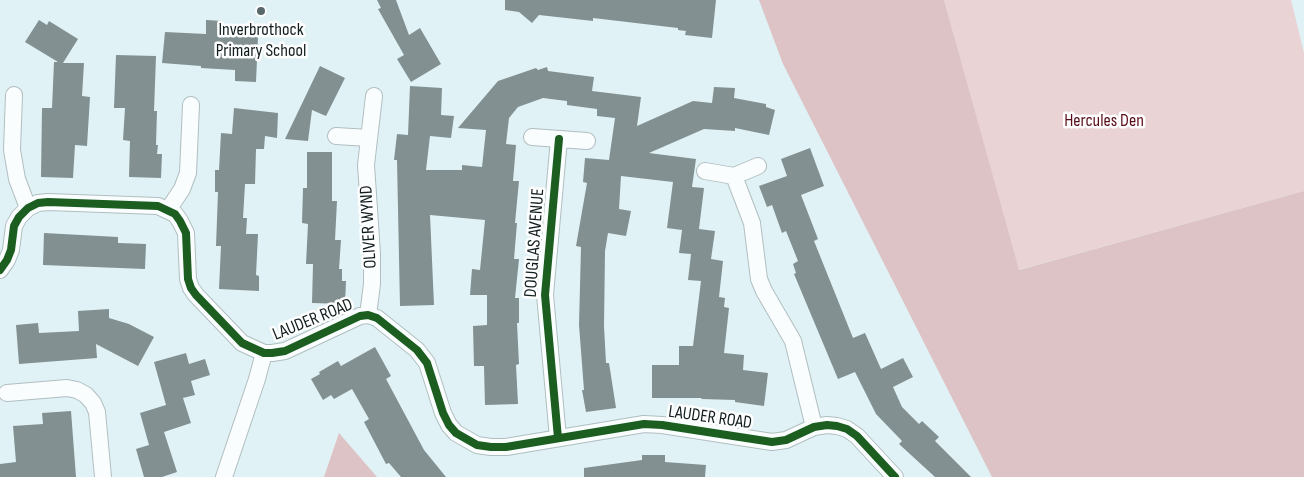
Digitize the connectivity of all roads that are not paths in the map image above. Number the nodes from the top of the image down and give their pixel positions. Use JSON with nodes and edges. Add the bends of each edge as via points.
{"nodes":[{"id":1,"x":14,"y":95,"type":"dead end"},
{"id":2,"x":374,"y":96,"type":"dead end"},
{"id":3,"x":191,"y":105,"type":"dead end"},
{"id":4,"x":336,"y":136,"type":"dead end"},
{"id":5,"x":532,"y":137,"type":"dead end"},
{"id":6,"x":369,"y":138,"type":"junction"},
{"id":7,"x":559,"y":139,"type":"junction"},
{"id":8,"x":587,"y":141,"type":"dead end"},
{"id":9,"x":758,"y":166,"type":"dead end"},
{"id":10,"x":705,"y":172,"type":"dead end"},
{"id":11,"x":734,"y":176,"type":"junction"},
{"id":12,"x":28,"y":208,"type":"junction"},
{"id":13,"x":168,"y":210,"type":"junction"},
{"id":14,"x":0,"y":270,"type":"edge"},
{"id":15,"x":368,"y":315,"type":"junction"},
{"id":16,"x":264,"y":353,"type":"junction"},
{"id":17,"x":7,"y":394,"type":"dead end"},
{"id":18,"x":814,"y":427,"type":"junction"},
{"id":19,"x":558,"y":438,"type":"junction"},
{"id":20,"x":102,"y":477,"type":"edge"},
{"id":21,"x":224,"y":477,"type":"edge"},
{"id":22,"x":895,"y":477,"type":"edge"}],
"edges":[{"from":1,"to":12,"type":"street","via":[[12,150],[17,179]]},
{"from":2,"to":6,"type":"street","name":"OLIVER WYND"},
{"from":3,"to":13,"type":"street","via":[[188,173]]},
{"from":4,"to":6,"type":"street"},
{"from":5,"to":7,"type":"street"},
{"from":6,"to":15,"type":"street","name":"OLIVER WYND","via":[[366,185],[372,284]]},
{"from":7,"to":8,"type":"street"},
{"from":7,"to":19,"type":"street","name":"DOUGLAS AVENUE","via":[[545,295]]},
{"from":9,"to":11,"type":"street"},
{"from":10,"to":11,"type":"street"},
{"from":11,"to":18,"type":"street","via":[[751,218],[759,279],[793,341]]},
{"from":12,"to":13,"type":"street","via":[[48,202],[158,206]]},
{"from":12,"to":14,"type":"street","via":[[14,226],[10,250]]},
{"from":13,"to":16,"type":"street","name":"LAUDER ROAD","via":[[175,214],[186,233],[191,288],[242,343]]},
{"from":15,"to":16,"type":"street","name":"LAUDER ROAD","via":[[350,320],[285,351]]},
{"from":15,"to":19,"type":"street","name":"LAUDER ROAD","via":[[377,318],[417,350],[427,363],[448,425],[466,440],[477,445],[506,447]]},
{"from":16,"to":21,"type":"street"},
{"from":17,"to":20,"type":"street","via":[[67,388],[86,395],[97,412]]},
{"from":18,"to":19,"type":"street","name":"LAUDER ROAD","via":[[786,440],[772,442],[644,424]]},
{"from":18,"to":22,"type":"street","via":[[827,425],[847,429],[865,443]]}]}
